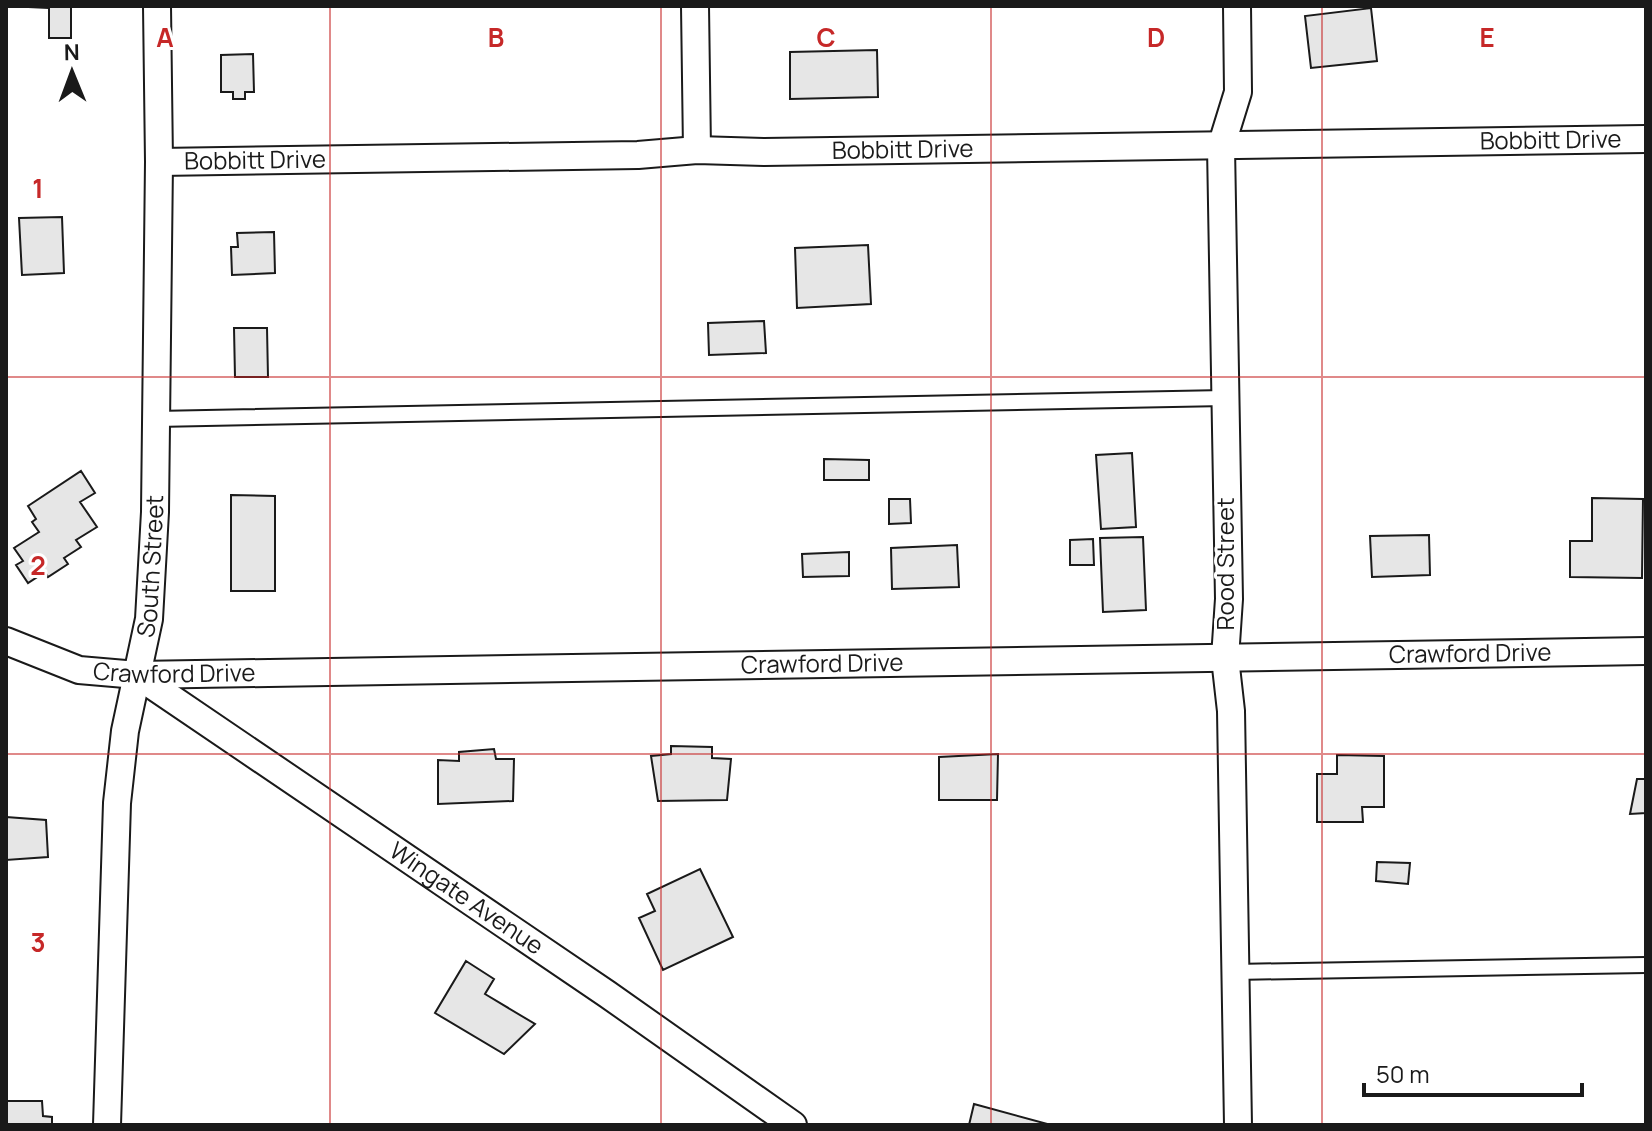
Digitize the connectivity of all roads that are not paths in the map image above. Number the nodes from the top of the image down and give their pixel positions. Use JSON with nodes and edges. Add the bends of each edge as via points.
{"nodes":[{"id":1,"x":157,"y":6,"type":"edge"},
{"id":2,"x":695,"y":6,"type":"edge"},
{"id":3,"x":1237,"y":6,"type":"edge"},
{"id":4,"x":1646,"y":139,"type":"edge"},
{"id":5,"x":1221,"y":147,"type":"junction"},
{"id":6,"x":697,"y":150,"type":"junction"},
{"id":7,"x":159,"y":162,"type":"junction"},
{"id":8,"x":1225,"y":398,"type":"junction"},
{"id":9,"x":156,"y":419,"type":"junction"},
{"id":10,"x":6,"y":641,"type":"edge"},
{"id":11,"x":1646,"y":651,"type":"edge"},
{"id":12,"x":1225,"y":658,"type":"junction"},
{"id":13,"x":137,"y":675,"type":"junction"},
{"id":14,"x":1646,"y":965,"type":"edge"},
{"id":15,"x":1235,"y":972,"type":"junction"},
{"id":16,"x":107,"y":1125,"type":"edge"},
{"id":17,"x":793,"y":1125,"type":"edge"},
{"id":18,"x":1238,"y":1125,"type":"edge"}],
"edges":[{"from":1,"to":7,"type":"street","name":"South Street"},
{"from":2,"to":6,"type":"street"},
{"from":3,"to":5,"type":"street","name":"Rood Street","via":[[1238,92]]},
{"from":4,"to":5,"type":"street","name":"Bobbitt Drive"},
{"from":5,"to":6,"type":"street","name":"Bobbitt Drive"},
{"from":5,"to":8,"type":"street","name":"Rood Street"},
{"from":6,"to":7,"type":"street","name":"Bobbitt Drive"},
{"from":7,"to":9,"type":"street","name":"South Street"},
{"from":8,"to":9,"type":"lane"},
{"from":8,"to":12,"type":"street","name":"Rood Street"},
{"from":9,"to":13,"type":"street","name":"South Street","via":[[149,619]]},
{"from":10,"to":13,"type":"street","name":"Crawford Drive","via":[[79,670]]},
{"from":11,"to":12,"type":"street","name":"Crawford Drive"},
{"from":12,"to":13,"type":"street","name":"Crawford Drive"},
{"from":12,"to":15,"type":"street","name":"Rood Street","via":[[1231,711]]},
{"from":13,"to":16,"type":"street","name":"South Street","via":[[117,803]]},
{"from":13,"to":17,"type":"street","name":"Wingate Avenue"},
{"from":14,"to":15,"type":"lane"},
{"from":15,"to":18,"type":"street","name":"Rood Street"}]}
